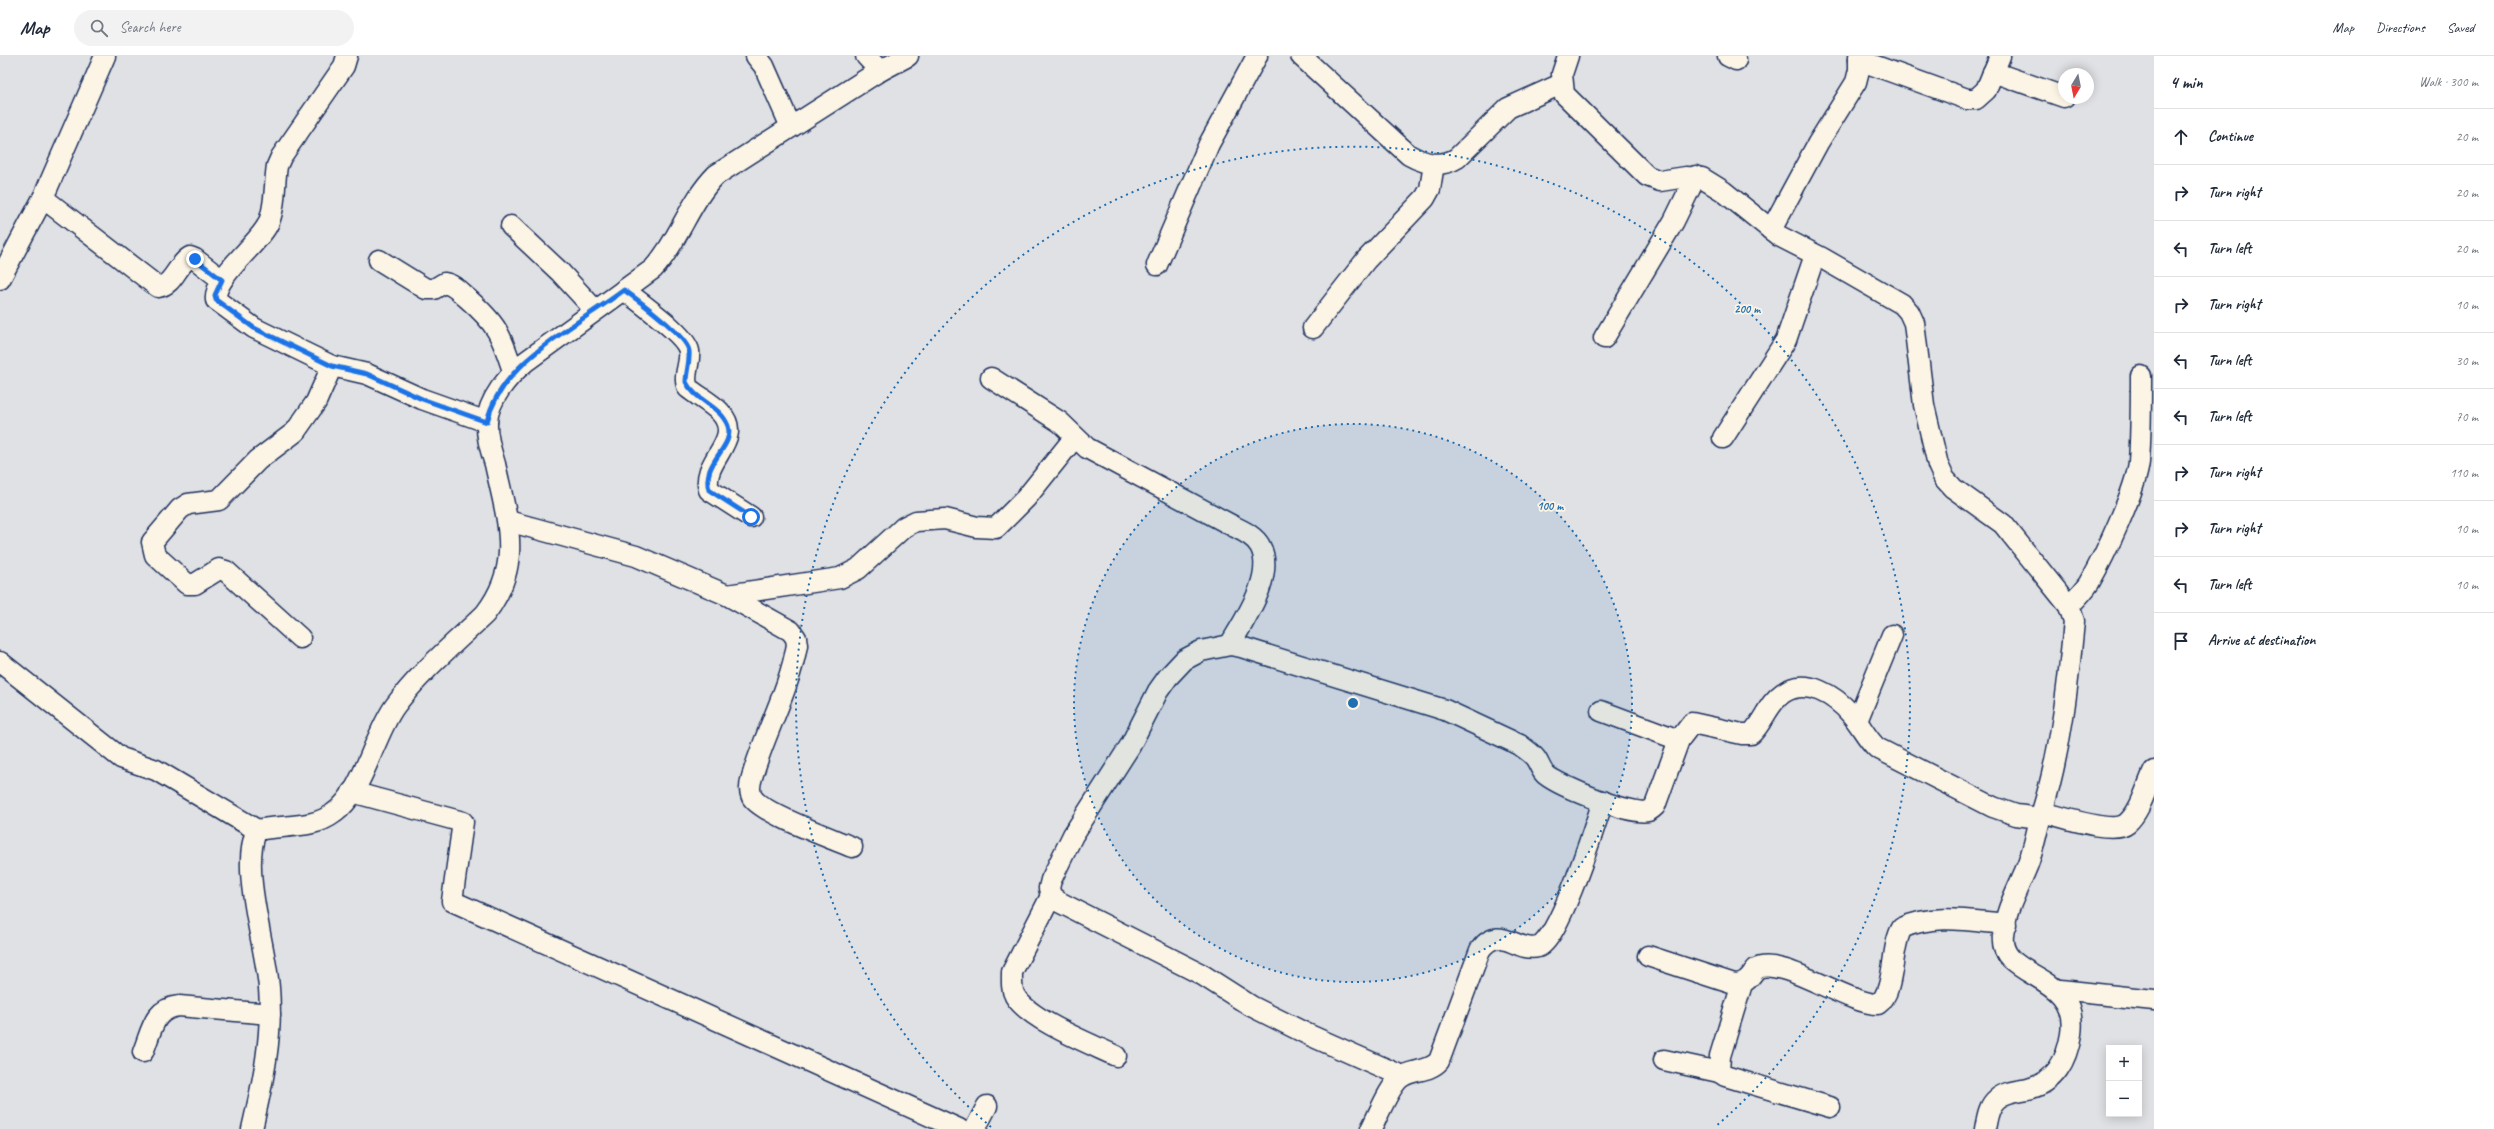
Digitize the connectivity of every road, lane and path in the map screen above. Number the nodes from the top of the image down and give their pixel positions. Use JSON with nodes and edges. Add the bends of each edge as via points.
{"nodes":[{"id":1,"x":105,"y":56,"type":"edge"},
{"id":2,"x":347,"y":56,"type":"edge"},
{"id":3,"x":756,"y":56,"type":"edge"},
{"id":4,"x":866,"y":56,"type":"edge"},
{"id":5,"x":908,"y":56,"type":"edge"},
{"id":6,"x":1257,"y":56,"type":"edge"},
{"id":7,"x":1300,"y":56,"type":"edge"},
{"id":8,"x":1568,"y":56,"type":"edge"},
{"id":9,"x":1859,"y":58,"type":"edge"},
{"id":10,"x":1997,"y":64,"type":"edge"},
{"id":11,"x":880,"y":71,"type":"junction"},
{"id":12,"x":1561,"y":84,"type":"junction"},
{"id":13,"x":2058,"y":94,"type":"edge"},
{"id":14,"x":791,"y":127,"type":"junction"},
{"id":15,"x":1434,"y":164,"type":"junction"},
{"id":16,"x":1696,"y":176,"type":"junction"},
{"id":17,"x":43,"y":198,"type":"junction"},
{"id":18,"x":511,"y":226,"type":"dead end"},
{"id":19,"x":1771,"y":230,"type":"junction"},
{"id":20,"x":1815,"y":255,"type":"junction"},
{"id":21,"x":379,"y":260,"type":"dead end"},
{"id":22,"x":1157,"y":265,"type":"dead end"},
{"id":23,"x":0,"y":279,"type":"edge"},
{"id":24,"x":222,"y":280,"type":"junction"},
{"id":25,"x":624,"y":290,"type":"junction"},
{"id":26,"x":595,"y":310,"type":"junction"},
{"id":27,"x":1313,"y":328,"type":"dead end"},
{"id":28,"x":1604,"y":338,"type":"dead end"},
{"id":29,"x":332,"y":366,"type":"junction"},
{"id":30,"x":514,"y":371,"type":"junction"},
{"id":31,"x":2141,"y":376,"type":"dead end"},
{"id":32,"x":991,"y":378,"type":"dead end"},
{"id":33,"x":487,"y":422,"type":"junction"},
{"id":34,"x":1075,"y":437,"type":"junction"},
{"id":35,"x":1723,"y":438,"type":"dead end"},
{"id":36,"x":751,"y":517,"type":"dead end"},
{"id":37,"x":508,"y":520,"type":"junction"},
{"id":38,"x":727,"y":595,"type":"junction"},
{"id":39,"x":2069,"y":606,"type":"junction"},
{"id":40,"x":1892,"y":635,"type":"dead end"},
{"id":41,"x":300,"y":638,"type":"dead end"},
{"id":42,"x":1230,"y":645,"type":"junction"},
{"id":43,"x":0,"y":662,"type":"edge"},
{"id":44,"x":1601,"y":712,"type":"dead end"},
{"id":45,"x":1857,"y":721,"type":"junction"},
{"id":46,"x":1679,"y":740,"type":"junction"},
{"id":47,"x":2154,"y":771,"type":"edge"},
{"id":48,"x":352,"y":792,"type":"junction"},
{"id":49,"x":1603,"y":801,"type":"junction"},
{"id":50,"x":2041,"y":815,"type":"junction"},
{"id":51,"x":257,"y":830,"type":"junction"},
{"id":52,"x":852,"y":847,"type":"dead end"},
{"id":53,"x":1051,"y":896,"type":"junction"},
{"id":54,"x":2006,"y":924,"type":"junction"},
{"id":55,"x":1648,"y":956,"type":"dead end"},
{"id":56,"x":1742,"y":984,"type":"junction"},
{"id":57,"x":2060,"y":990,"type":"junction"},
{"id":58,"x":2154,"y":1000,"type":"edge"},
{"id":59,"x":270,"y":1014,"type":"junction"},
{"id":60,"x":143,"y":1052,"type":"dead end"},
{"id":61,"x":1116,"y":1056,"type":"dead end"},
{"id":62,"x":1664,"y":1060,"type":"dead end"},
{"id":63,"x":1719,"y":1072,"type":"junction"},
{"id":64,"x":1402,"y":1076,"type":"junction"},
{"id":65,"x":986,"y":1106,"type":"dead end"},
{"id":66,"x":1830,"y":1107,"type":"dead end"},
{"id":67,"x":252,"y":1129,"type":"edge"},
{"id":68,"x":959,"y":1129,"type":"edge"},
{"id":69,"x":975,"y":1129,"type":"edge"},
{"id":70,"x":1371,"y":1129,"type":"edge"},
{"id":71,"x":1985,"y":1129,"type":"edge"}],
"edges":[{"from":1,"to":17,"type":"street"},
{"from":2,"to":24,"type":"street","via":[[344,66],[277,166],[268,224]]},
{"from":3,"to":14,"type":"street","via":[[764,66]]},
{"from":4,"to":11,"type":"street"},
{"from":5,"to":11,"type":"street"},
{"from":6,"to":22,"type":"street","via":[[1209,144]]},
{"from":7,"to":15,"type":"street","via":[[1409,155],[1422,162]]},
{"from":8,"to":12,"type":"street"},
{"from":9,"to":10,"type":"street","via":[[1967,99],[1981,96]]},
{"from":9,"to":19,"type":"street","via":[[1856,82],[1818,143]]},
{"from":10,"to":13,"type":"street"},
{"from":11,"to":14,"type":"street"},
{"from":12,"to":15,"type":"street","via":[[1508,108],[1457,158],[1448,164]]},
{"from":12,"to":16,"type":"street","via":[[1564,94],[1647,176],[1660,181]]},
{"from":14,"to":25,"type":"street","via":[[716,175],[703,187],[662,260]]},
{"from":15,"to":27,"type":"street","via":[[1430,189],[1425,198],[1366,260]]},
{"from":16,"to":19,"type":"street","via":[[1723,192]]},
{"from":16,"to":28,"type":"street","via":[[1674,221]]},
{"from":17,"to":23,"type":"street"},
{"from":17,"to":24,"type":"street","via":[[158,287],[168,283],[184,260],[190,257]]},
{"from":18,"to":26,"type":"street","via":[[560,272]]},
{"from":19,"to":20,"type":"street"},
{"from":20,"to":35,"type":"street","via":[[1786,340]]},
{"from":20,"to":39,"type":"street","via":[[1902,304],[1910,312],[1914,323],[1924,405],[1938,465],[1944,478],[1953,488],[2003,524]]},
{"from":21,"to":30,"type":"street","via":[[426,289],[444,283],[452,285],[496,326]]},
{"from":24,"to":29,"type":"street","via":[[215,295],[219,303],[254,328]]},
{"from":25,"to":26,"type":"street"},
{"from":25,"to":36,"type":"street","via":[[658,316],[689,350],[686,382],[695,394],[720,412],[729,431],[728,438],[706,477],[709,490]]},
{"from":26,"to":30,"type":"street"},
{"from":29,"to":33,"type":"street","via":[[367,374],[422,399]]},
{"from":29,"to":41,"type":"street","via":[[316,402],[295,432],[258,460],[219,500],[188,504],[180,509],[152,542],[155,555],[187,584],[195,584],[219,569],[226,571]]},
{"from":30,"to":33,"type":"street","via":[[491,405]]},
{"from":31,"to":39,"type":"street","via":[[2139,462],[2135,478],[2125,507],[2088,584]]},
{"from":32,"to":34,"type":"street","via":[[1043,410]]},
{"from":33,"to":37,"type":"street"},
{"from":34,"to":38,"type":"street","via":[[1018,507],[996,528],[977,527],[945,519],[916,521],[904,527],[858,569],[840,578]]},
{"from":34,"to":42,"type":"street","via":[[1087,448],[1250,536],[1259,545],[1264,561],[1258,595]]},
{"from":37,"to":38,"type":"street","via":[[636,556]]},
{"from":37,"to":48,"type":"street","via":[[510,560],[497,599],[396,704],[384,722]]},
{"from":38,"to":52,"type":"street","via":[[791,631],[797,645],[778,709],[752,777],[752,798],[788,820]]},
{"from":39,"to":50,"type":"street","via":[[2074,621],[2065,709],[2051,781]]},
{"from":40,"to":45,"type":"street"},
{"from":42,"to":49,"type":"street","via":[[1445,710],[1520,745],[1531,753],[1547,775]]},
{"from":42,"to":53,"type":"street","via":[[1201,651],[1184,660],[1168,677],[1130,746],[1073,835],[1051,880]]},
{"from":43,"to":51,"type":"street","via":[[122,758],[163,773]]},
{"from":44,"to":46,"type":"street"},
{"from":45,"to":46,"type":"street","via":[[1839,702],[1818,690],[1802,687],[1784,692],[1751,734],[1692,723]]},
{"from":45,"to":50,"type":"street","via":[[1866,738],[1877,748],[1897,759],[1993,808],[2016,815]]},
{"from":46,"to":49,"type":"street","via":[[1655,806],[1648,811],[1630,810]]},
{"from":47,"to":50,"type":"street","via":[[2135,813],[2126,824],[2114,828]]},
{"from":48,"to":51,"type":"street","via":[[334,814],[318,822]]},
{"from":48,"to":68,"type":"street","via":[[463,822],[452,900]]},
{"from":49,"to":64,"type":"street","via":[[1575,881],[1550,937],[1538,947],[1503,939],[1486,942],[1480,950],[1439,1061],[1433,1067]]},
{"from":50,"to":54,"type":"street","via":[[2028,863],[2013,897]]},
{"from":51,"to":59,"type":"street","via":[[252,845],[252,874],[269,987]]},
{"from":53,"to":61,"type":"street","via":[[1012,972],[1015,996],[1026,1009]]},
{"from":53,"to":64,"type":"street","via":[[1083,915],[1202,974],[1252,1006]]},
{"from":54,"to":56,"type":"street","via":[[1959,919],[1910,924],[1902,928],[1896,943],[1886,994],[1878,1004],[1859,1001],[1809,979],[1769,966],[1756,969]]},
{"from":54,"to":57,"type":"street","via":[[2003,945],[2014,963]]},
{"from":55,"to":56,"type":"street","via":[[1734,984]]},
{"from":56,"to":63,"type":"street","via":[[1720,1056]]},
{"from":57,"to":58,"type":"street"},
{"from":57,"to":71,"type":"street","via":[[2068,1003],[2072,1018],[2071,1034],[2056,1075],[2044,1084],[2008,1092],[1996,1099],[1989,1111]]},
{"from":59,"to":60,"type":"street","via":[[167,1007],[158,1015]]},
{"from":59,"to":67,"type":"street","via":[[270,1040]]},
{"from":62,"to":63,"type":"street"},
{"from":63,"to":66,"type":"street","via":[[1725,1076]]},
{"from":64,"to":70,"type":"street"},
{"from":65,"to":69,"type":"street"}]}
